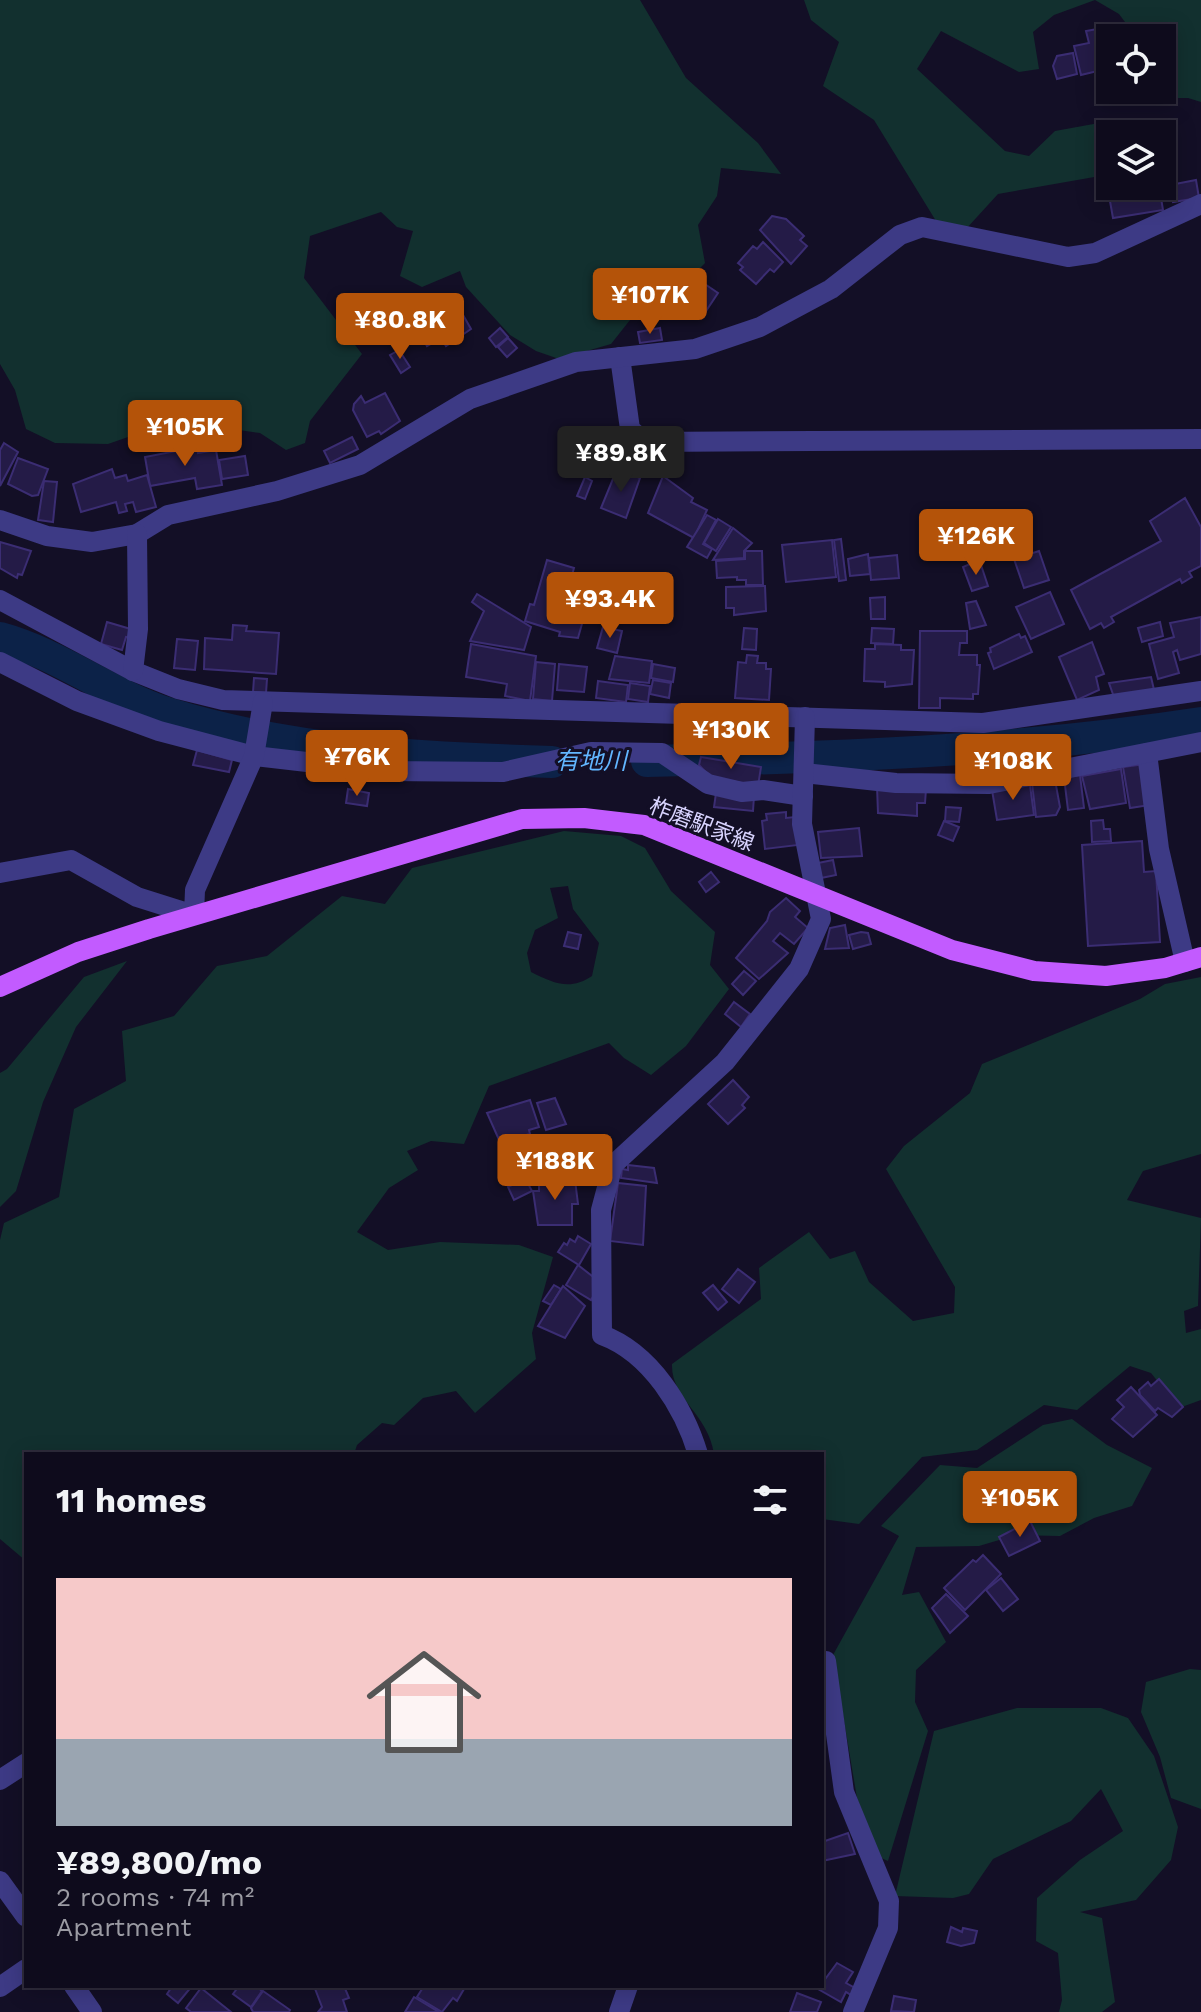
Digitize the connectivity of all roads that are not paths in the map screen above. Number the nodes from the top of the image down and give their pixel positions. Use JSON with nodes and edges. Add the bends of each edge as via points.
{"nodes":[{"id":1,"x":1201,"y":204,"type":"edge"},
{"id":2,"x":620,"y":357,"type":"junction"},
{"id":3,"x":1201,"y":439,"type":"edge"},
{"id":4,"x":0,"y":520,"type":"edge"},
{"id":5,"x":137,"y":534,"type":"junction"},
{"id":6,"x":0,"y":600,"type":"edge"},
{"id":7,"x":0,"y":662,"type":"edge"},
{"id":8,"x":133,"y":671,"type":"junction"},
{"id":9,"x":1201,"y":691,"type":"edge"},
{"id":10,"x":263,"y":702,"type":"junction"},
{"id":11,"x":804,"y":723,"type":"junction"},
{"id":12,"x":1201,"y":742,"type":"edge"},
{"id":13,"x":1147,"y":753,"type":"junction"},
{"id":14,"x":254,"y":756,"type":"junction"},
{"id":15,"x":804,"y":773,"type":"junction"},
{"id":16,"x":803,"y":796,"type":"junction"},
{"id":17,"x":0,"y":873,"type":"edge"},
{"id":18,"x":814,"y":895,"type":"junction"},
{"id":19,"x":194,"y":915,"type":"junction"},
{"id":20,"x":1193,"y":960,"type":"edge"},
{"id":21,"x":0,"y":987,"type":"edge"},
{"id":22,"x":697,"y":1452,"type":"edge"},
{"id":23,"x":826,"y":1661,"type":"dead end"},
{"id":24,"x":24,"y":1764,"type":"edge"},
{"id":25,"x":0,"y":1780,"type":"edge"},
{"id":26,"x":0,"y":1881,"type":"edge"},
{"id":27,"x":24,"y":1914,"type":"edge"},
{"id":28,"x":24,"y":1970,"type":"edge"},
{"id":29,"x":0,"y":1987,"type":"edge"},
{"id":30,"x":75,"y":1988,"type":"edge"},
{"id":31,"x":627,"y":1988,"type":"edge"},
{"id":32,"x":92,"y":2012,"type":"edge"},
{"id":33,"x":619,"y":2012,"type":"edge"},
{"id":34,"x":853,"y":2012,"type":"edge"}],
"edges":[{"from":1,"to":2,"type":"street","via":[[1095,253],[1068,257],[922,227],[900,235],[831,289],[760,327],[695,349]]},
{"from":2,"to":3,"type":"street","via":[[630,429],[645,442]]},
{"from":2,"to":5,"type":"street","via":[[576,362],[470,399],[360,465],[277,491],[168,515]]},
{"from":4,"to":5,"type":"street","via":[[47,536],[92,542]]},
{"from":5,"to":8,"type":"street"},
{"from":6,"to":8,"type":"street"},
{"from":7,"to":14,"type":"street","via":[[77,701]]},
{"from":8,"to":10,"type":"street","via":[[223,700]]},
{"from":9,"to":11,"type":"street","via":[[983,723]]},
{"from":10,"to":11,"type":"street"},
{"from":10,"to":14,"type":"street"},
{"from":11,"to":15,"type":"street"},
{"from":12,"to":13,"type":"street"},
{"from":13,"to":15,"type":"street","via":[[989,784],[896,783]]},
{"from":13,"to":20,"type":"street","via":[[1159,849]]},
{"from":14,"to":16,"type":"street","via":[[385,771],[503,772],[591,752],[662,753],[708,784]]},
{"from":14,"to":19,"type":"street","via":[[195,890]]},
{"from":15,"to":16,"type":"street"},
{"from":16,"to":18,"type":"street","via":[[802,824]]},
{"from":17,"to":19,"type":"street","via":[[71,860],[137,897]]},
{"from":18,"to":19,"type":"main road","name":"柞磨駅家線","via":[[644,825],[584,818],[522,819]]},
{"from":18,"to":20,"type":"main road","name":"柞磨駅家線","via":[[952,950],[1034,971],[1106,976]]},
{"from":18,"to":22,"type":"street","via":[[821,919],[799,969],[725,1062],[613,1165],[601,1210],[602,1335],[654,1373],[688,1421]]},
{"from":19,"to":21,"type":"main road","name":"柞磨駅家線","via":[[78,952]]},
{"from":23,"to":34,"type":"street","via":[[844,1792],[889,1901],[888,1928]]},
{"from":24,"to":25,"type":"street"},
{"from":26,"to":27,"type":"street"},
{"from":28,"to":29,"type":"street"},
{"from":30,"to":32,"type":"street"},
{"from":31,"to":33,"type":"street"}]}
